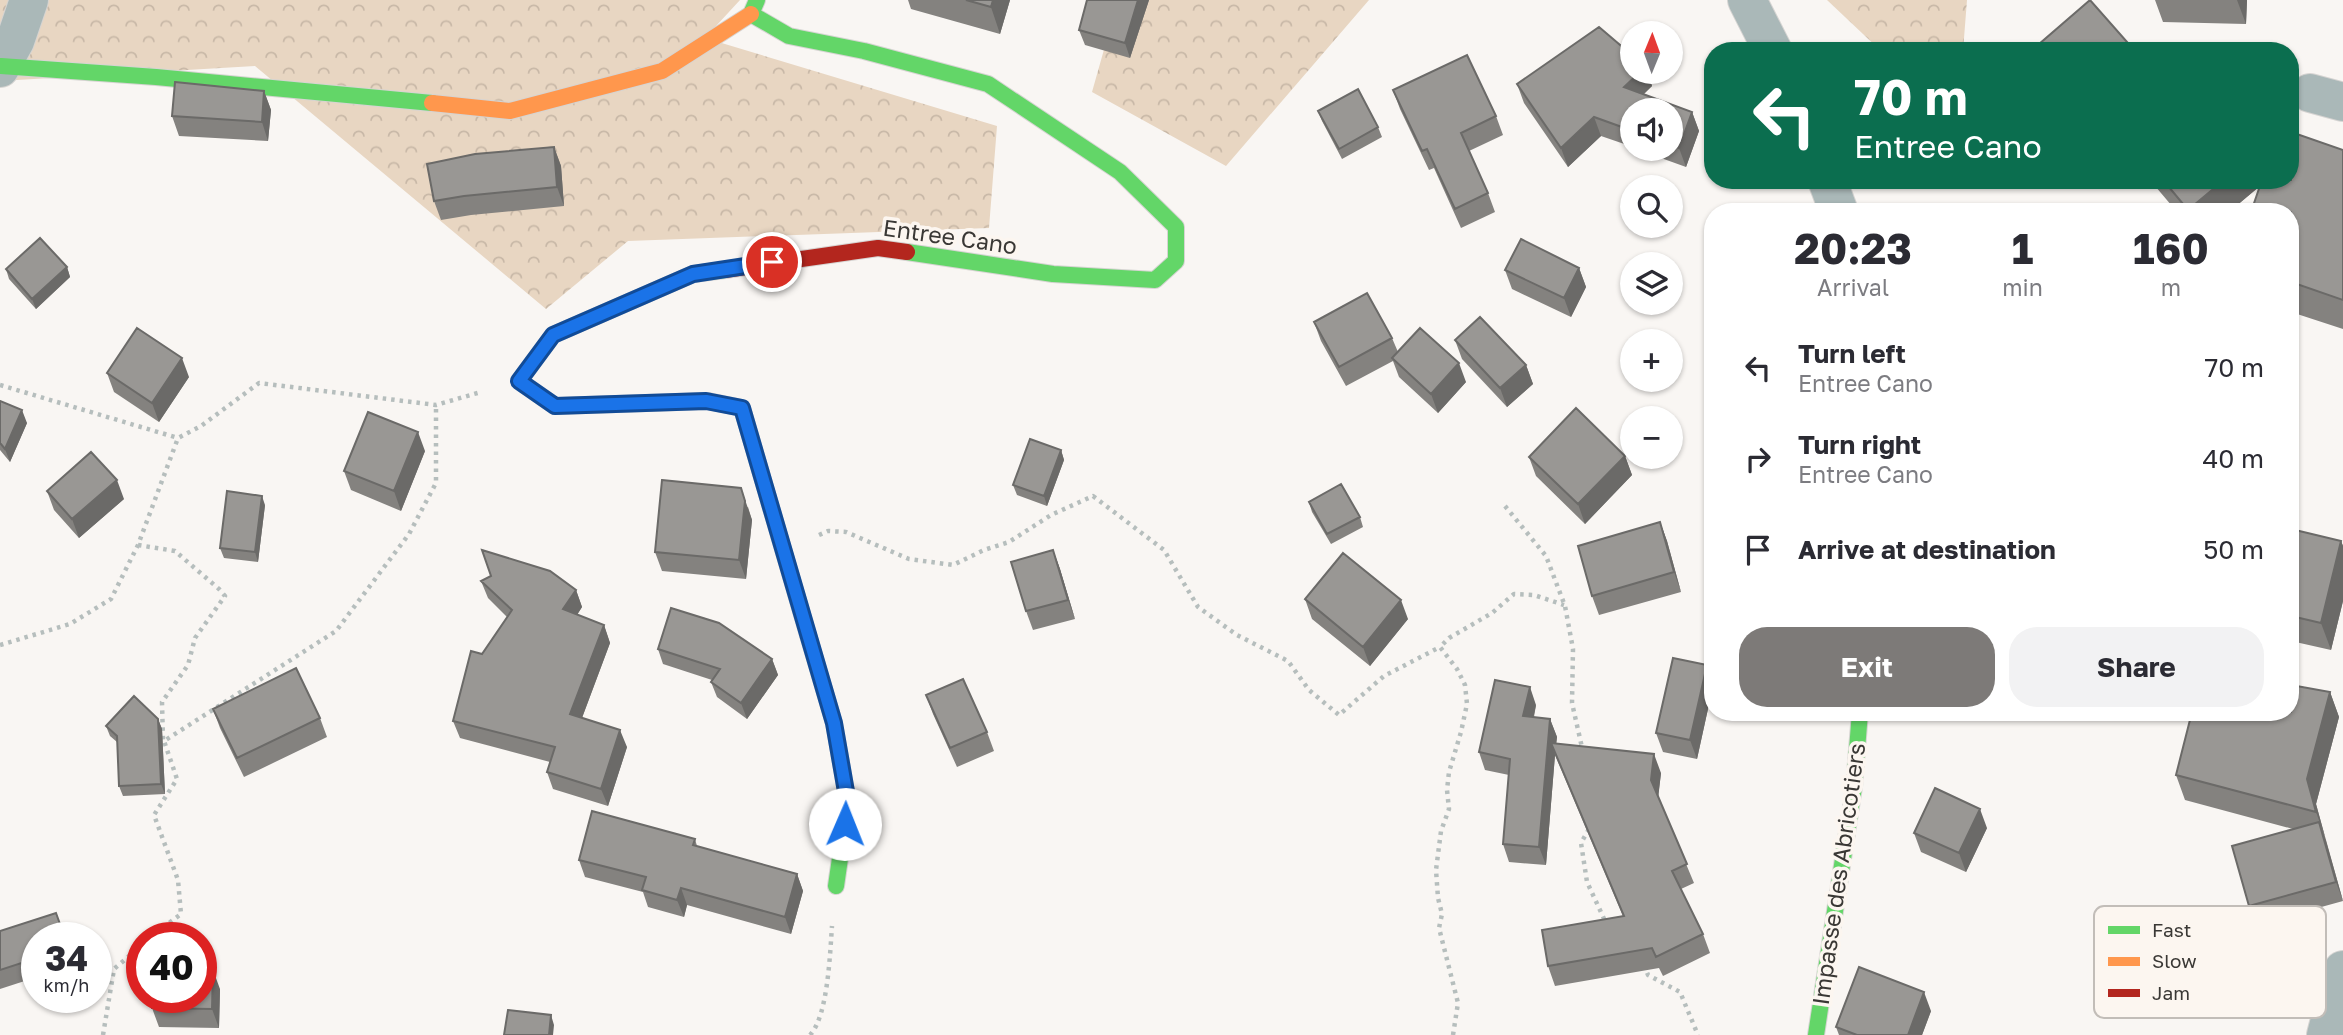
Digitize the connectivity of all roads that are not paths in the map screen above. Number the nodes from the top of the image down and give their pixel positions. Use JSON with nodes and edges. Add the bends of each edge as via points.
{"nodes":[{"id":1,"x":29,"y":0,"type":"edge"},
{"id":2,"x":1747,"y":0,"type":"edge"},
{"id":3,"x":754,"y":7,"type":"edge"},
{"id":4,"x":1768,"y":42,"type":"edge"},
{"id":5,"x":4,"y":57,"type":"edge"},
{"id":6,"x":1859,"y":721,"type":"edge"},
{"id":7,"x":836,"y":887,"type":"road end"},
{"id":8,"x":2343,"y":970,"type":"edge"},
{"id":9,"x":1816,"y":1035,"type":"edge"},
{"id":10,"x":2326,"y":1035,"type":"edge"}],
"edges":[{"from":1,"to":5,"type":"street"},
{"from":2,"to":4,"type":"street"},
{"from":3,"to":5,"type":"street","via":[[662,71],[510,111],[156,77]]},
{"from":3,"to":7,"type":"street","name":"Entree Cano","via":[[789,36],[988,84],[1120,172],[1176,227],[1176,261],[1155,280],[1053,274],[877,247],[693,274],[553,335],[519,381],[555,406],[706,401],[742,408],[834,723],[848,803]]},
{"from":6,"to":9,"type":"street","name":"Impasse des Abricotiers","via":[[1854,787]]},
{"from":8,"to":10,"type":"street"}]}
